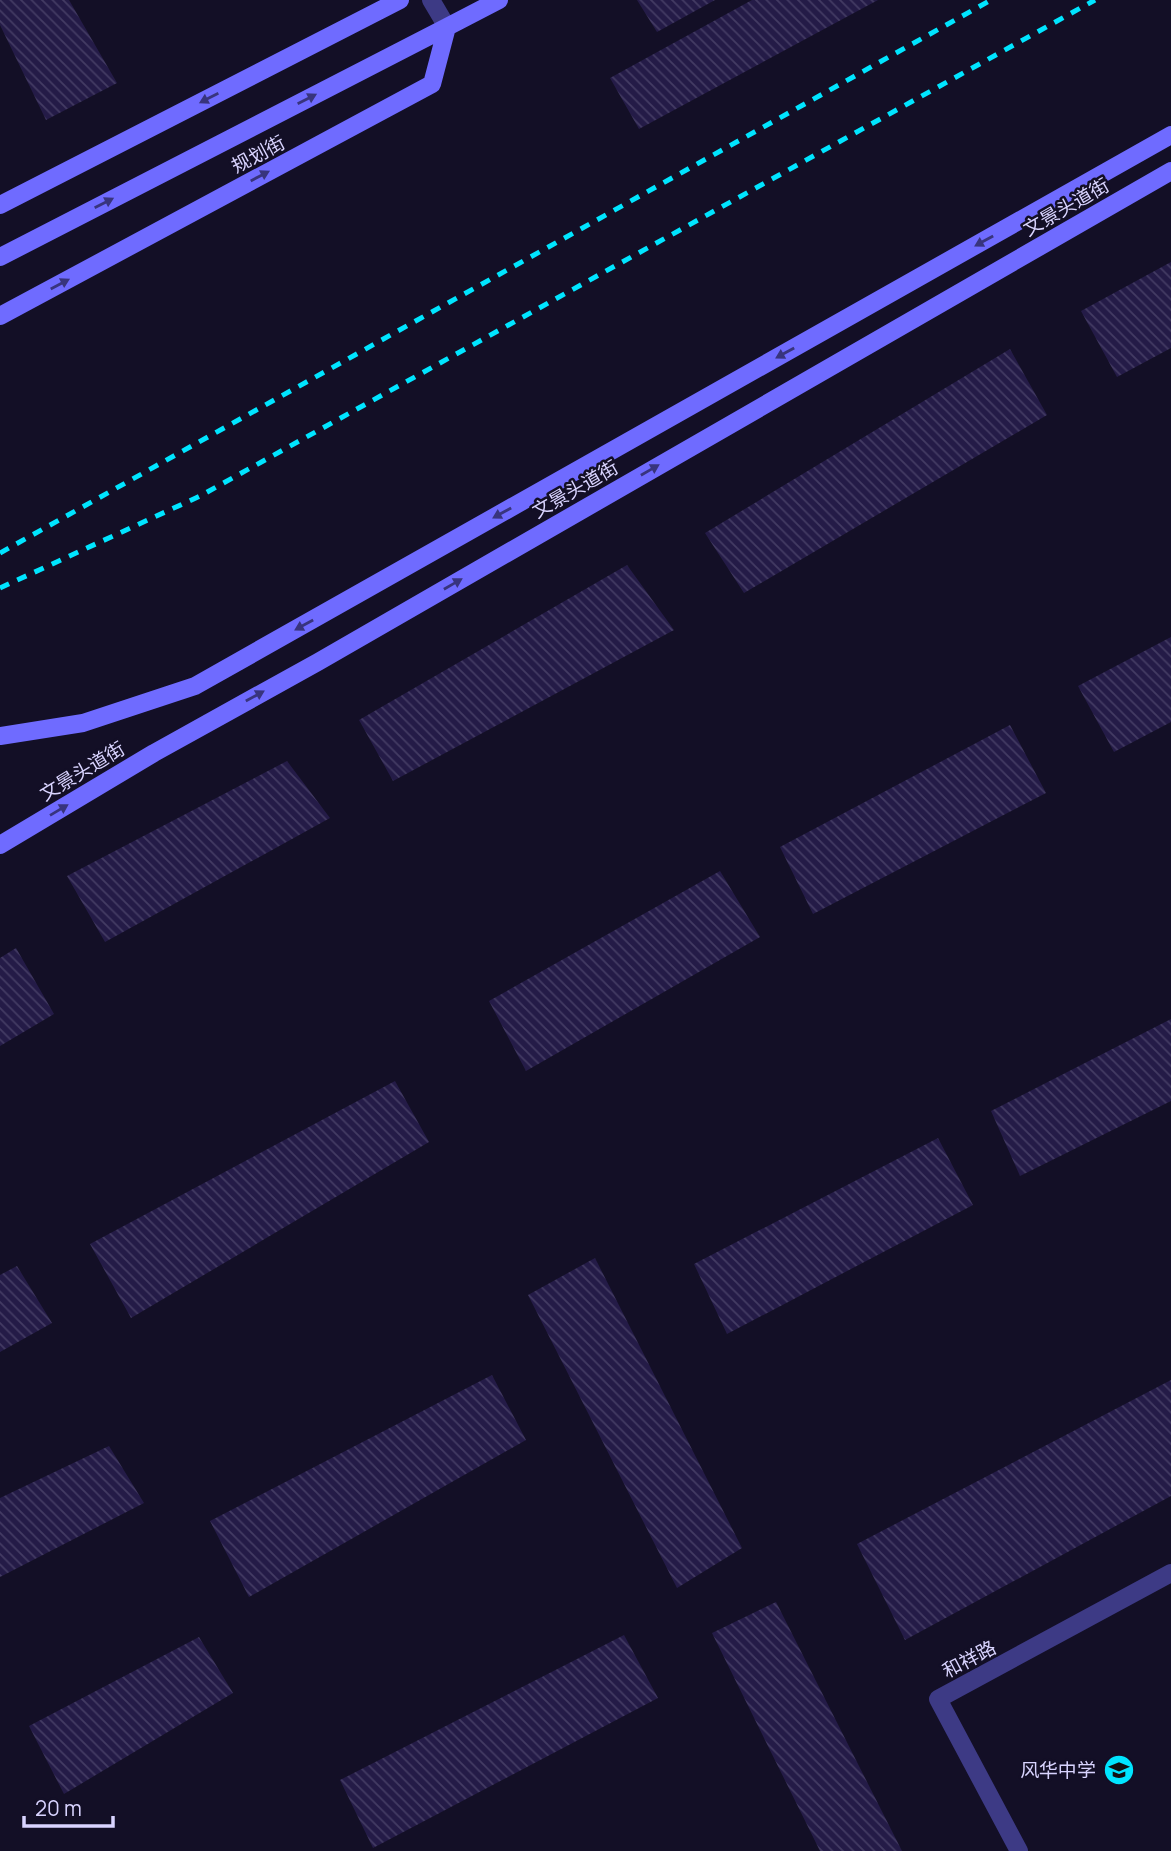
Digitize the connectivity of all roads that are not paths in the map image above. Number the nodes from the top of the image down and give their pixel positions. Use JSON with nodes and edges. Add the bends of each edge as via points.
{"nodes":[{"id":1,"x":400,"y":0,"type":"edge"},
{"id":2,"x":431,"y":0,"type":"edge"},
{"id":3,"x":499,"y":0,"type":"edge"},
{"id":4,"x":447,"y":27,"type":"junction"},
{"id":5,"x":1171,"y":135,"type":"edge"},
{"id":6,"x":1171,"y":171,"type":"edge"},
{"id":7,"x":0,"y":205,"type":"edge"},
{"id":8,"x":0,"y":257,"type":"edge"},
{"id":9,"x":0,"y":316,"type":"edge"},
{"id":10,"x":0,"y":736,"type":"edge"},
{"id":11,"x":0,"y":845,"type":"edge"},
{"id":12,"x":1171,"y":1573,"type":"edge"},
{"id":13,"x":1019,"y":1851,"type":"edge"}],
"edges":[{"from":1,"to":7,"type":"main road","one_way":true},
{"from":2,"to":4,"type":"street"},
{"from":3,"to":4,"type":"main road"},
{"from":8,"to":4,"type":"main road","one_way":true},
{"from":9,"to":4,"type":"main road","name":"规划街","one_way":true,"via":[[432,84]]},
{"from":5,"to":10,"type":"main road","name":"文景头道街","one_way":true,"via":[[195,686],[83,723]]},
{"from":11,"to":6,"type":"main road","name":"文景头道街","one_way":true},
{"from":12,"to":13,"type":"street","name":"和祥路","via":[[938,1699]]}]}
